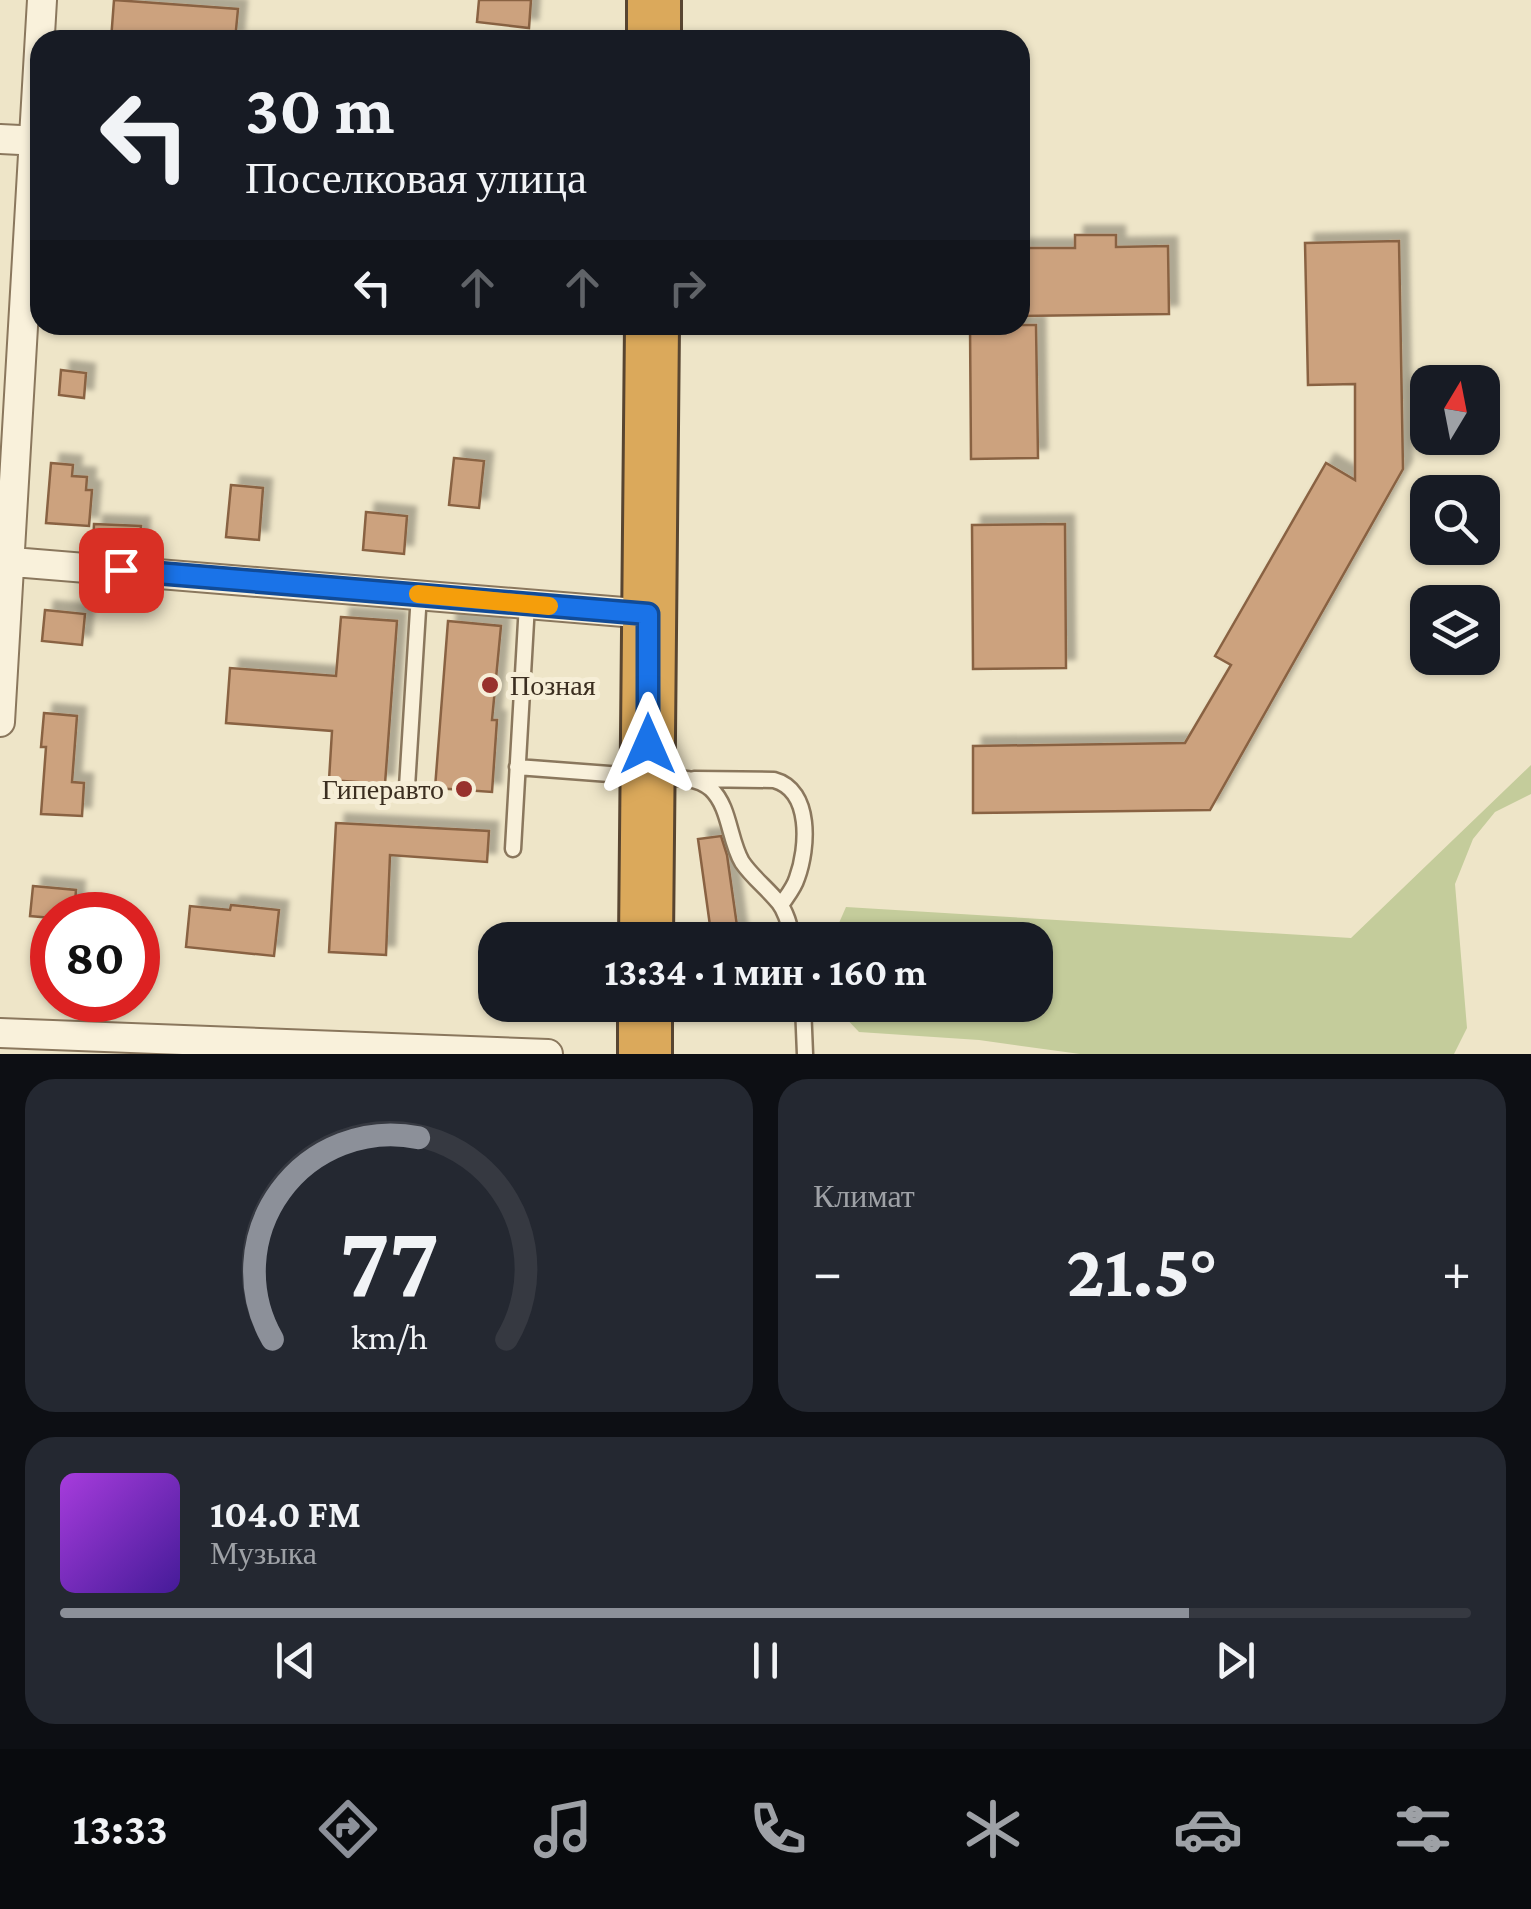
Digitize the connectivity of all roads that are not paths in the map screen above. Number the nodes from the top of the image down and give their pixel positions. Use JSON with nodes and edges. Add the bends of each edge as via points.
{"nodes":[{"id":1,"x":42,"y":0,"type":"edge"},
{"id":2,"x":654,"y":0,"type":"edge"},
{"id":3,"x":41,"y":30,"type":"edge"},
{"id":4,"x":654,"y":30,"type":"edge"},
{"id":5,"x":0,"y":139,"type":"edge"},
{"id":6,"x":30,"y":141,"type":"edge"},
{"id":7,"x":30,"y":233,"type":"edge"},
{"id":8,"x":652,"y":335,"type":"edge"},
{"id":9,"x":5,"y":561,"type":"edge"},
{"id":10,"x":418,"y":594,"type":"junction"},
{"id":11,"x":527,"y":604,"type":"junction"},
{"id":12,"x":648,"y":614,"type":"junction"},
{"id":13,"x":0,"y":722,"type":"edge"},
{"id":14,"x":517,"y":767,"type":"junction"},
{"id":15,"x":670,"y":778,"type":"junction"},
{"id":16,"x":407,"y":788,"type":"dead end"},
{"id":17,"x":513,"y":849,"type":"dead end"},
{"id":18,"x":782,"y":905,"type":"junction"},
{"id":19,"x":649,"y":922,"type":"edge"},
{"id":20,"x":787,"y":922,"type":"edge"},
{"id":21,"x":646,"y":1022,"type":"edge"},
{"id":22,"x":804,"y":1022,"type":"edge"},
{"id":23,"x":0,"y":1033,"type":"edge"},
{"id":24,"x":548,"y":1054,"type":"edge"},
{"id":25,"x":645,"y":1054,"type":"edge"},
{"id":26,"x":805,"y":1054,"type":"edge"}],
"edges":[{"from":1,"to":3,"type":"street"},
{"from":2,"to":4,"type":"highway"},
{"from":5,"to":6,"type":"street"},
{"from":7,"to":9,"type":"street"},
{"from":8,"to":12,"type":"highway"},
{"from":9,"to":10,"type":"street"},
{"from":9,"to":13,"type":"street"},
{"from":10,"to":11,"type":"street"},
{"from":10,"to":16,"type":"lane"},
{"from":11,"to":12,"type":"street"},
{"from":11,"to":14,"type":"lane"},
{"from":12,"to":15,"type":"highway"},
{"from":14,"to":15,"type":"lane"},
{"from":14,"to":17,"type":"lane"},
{"from":15,"to":18,"type":"lane","via":[[710,789],[742,861]]},
{"from":15,"to":18,"type":"lane","via":[[774,780],[797,796],[805,840],[796,882]]},
{"from":15,"to":19,"type":"highway"},
{"from":18,"to":20,"type":"lane"},
{"from":21,"to":25,"type":"highway"},
{"from":22,"to":26,"type":"lane"},
{"from":23,"to":24,"type":"street"}]}
